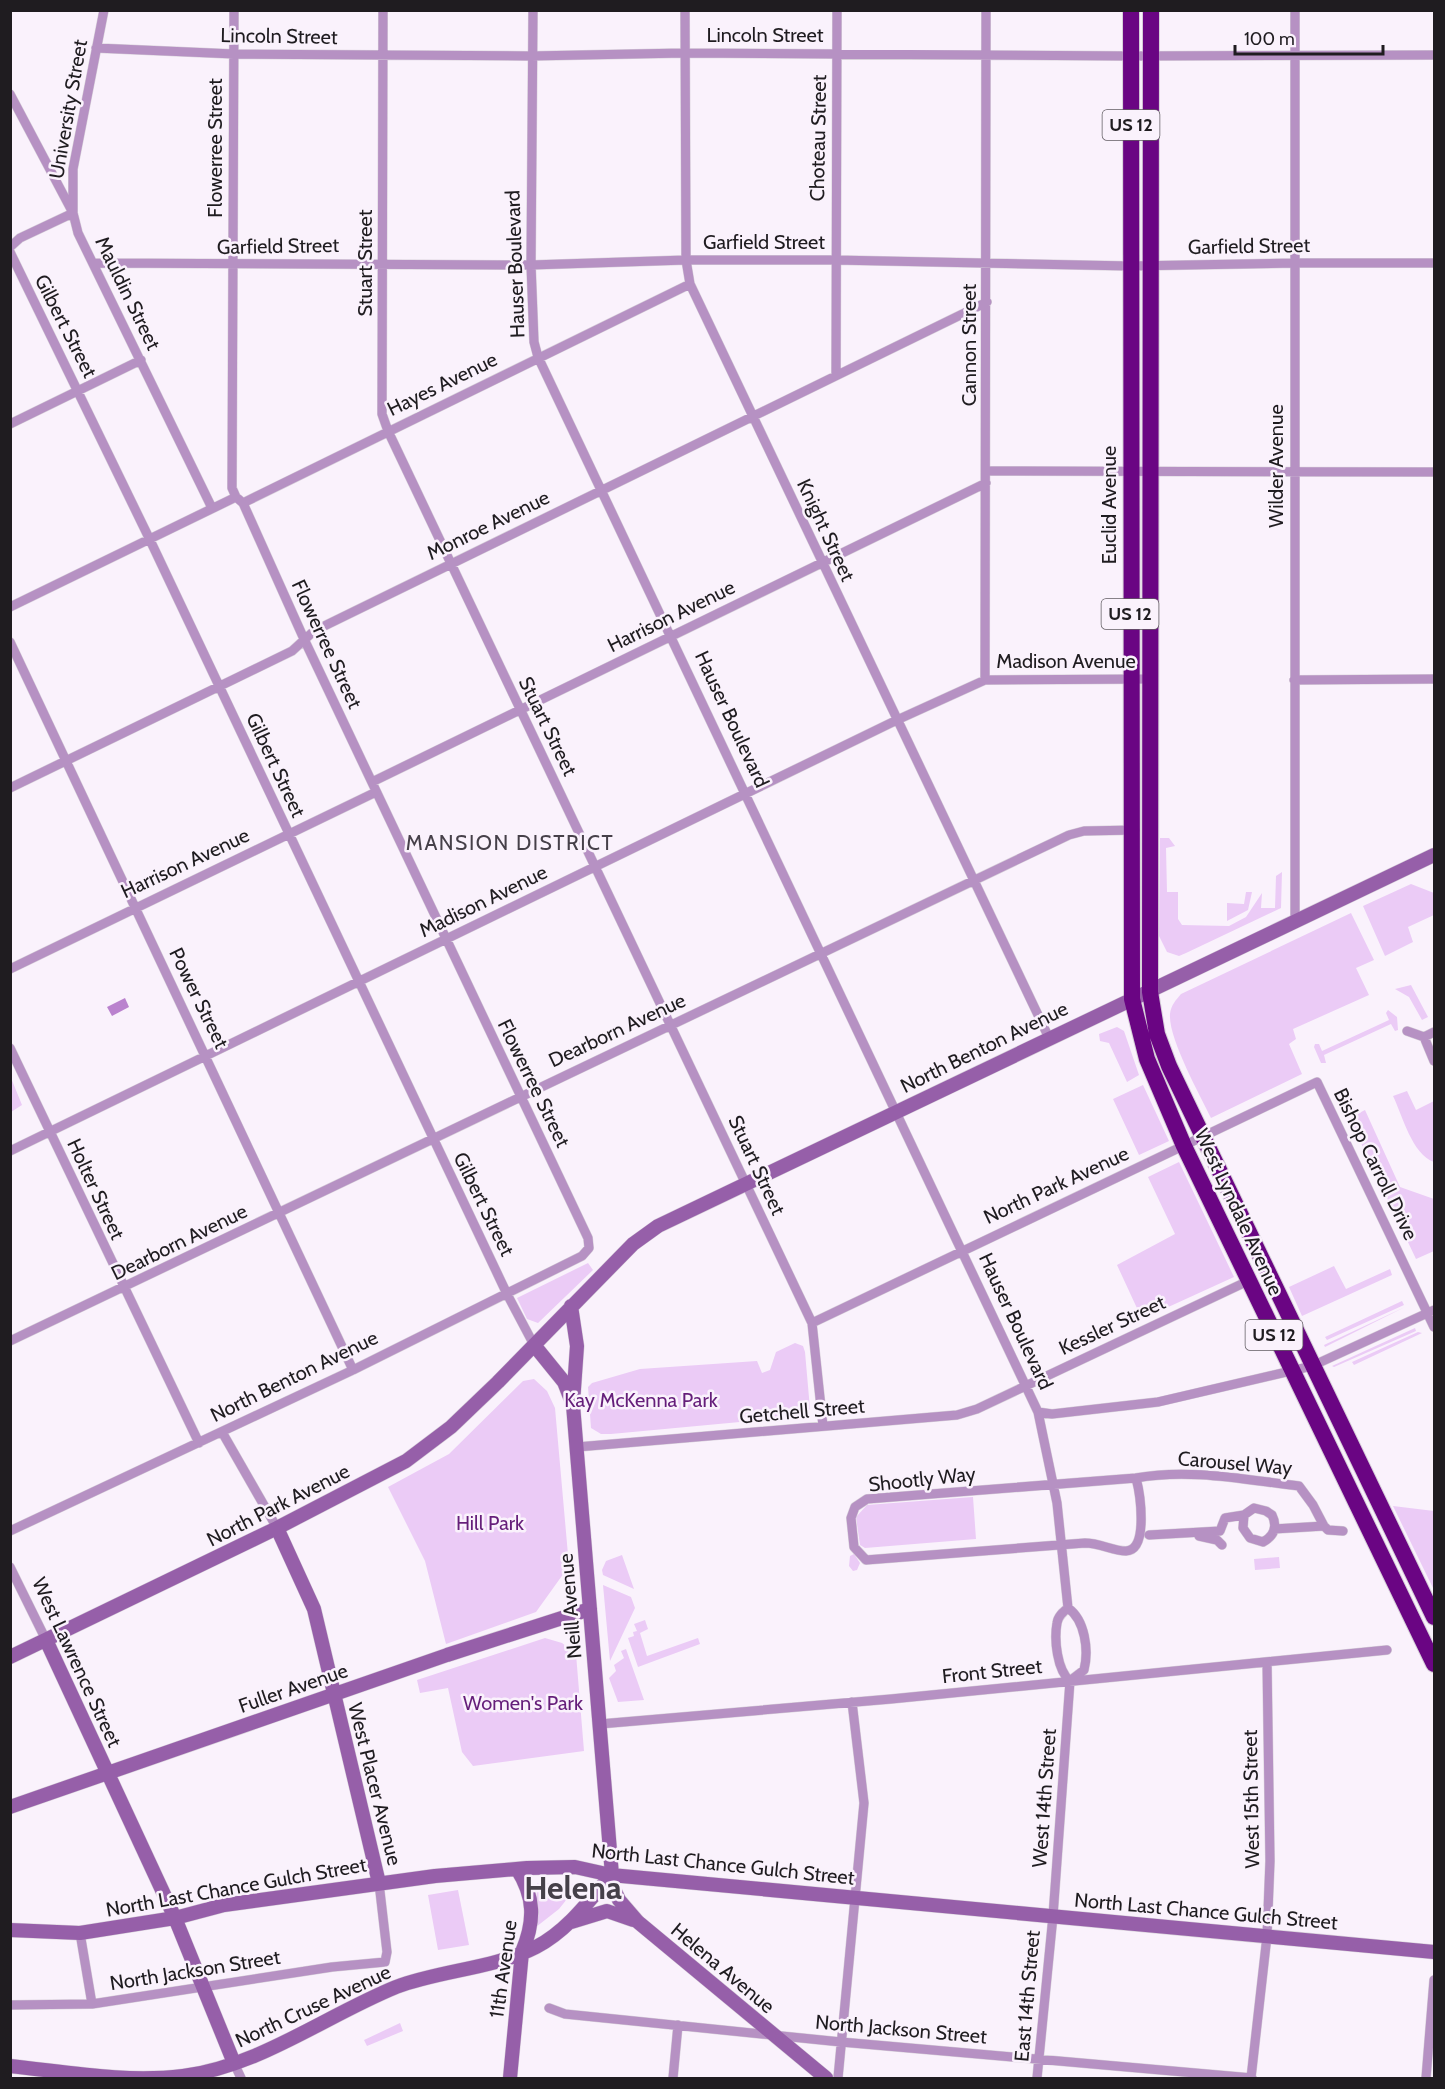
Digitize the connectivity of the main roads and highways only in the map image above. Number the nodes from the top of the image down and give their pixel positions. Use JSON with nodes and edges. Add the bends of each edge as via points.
{"nodes":[{"id":1,"x":1131,"y":10,"type":"edge"},
{"id":2,"x":1151,"y":10,"type":"edge"},
{"id":3,"x":1150,"y":992,"type":"joint"},
{"id":4,"x":1132,"y":999,"type":"joint"},
{"id":5,"x":1434,"y":1617,"type":"edge"},
{"id":6,"x":1434,"y":1664,"type":"edge"}],
"edges":[{"from":1,"to":4,"type":"highway","name":"Euclid Avenue","number":"US 12"},
{"from":2,"to":3,"type":"highway","name":"Euclid Avenue","number":"US 12"},
{"from":3,"to":5,"type":"highway","name":"West Lyndale Avenue","number":"US 12","via":[[1161,1047]]},
{"from":4,"to":6,"type":"highway","name":"West Lyndale Avenue","number":"US 12","via":[[1147,1059],[1184,1146]]}]}
